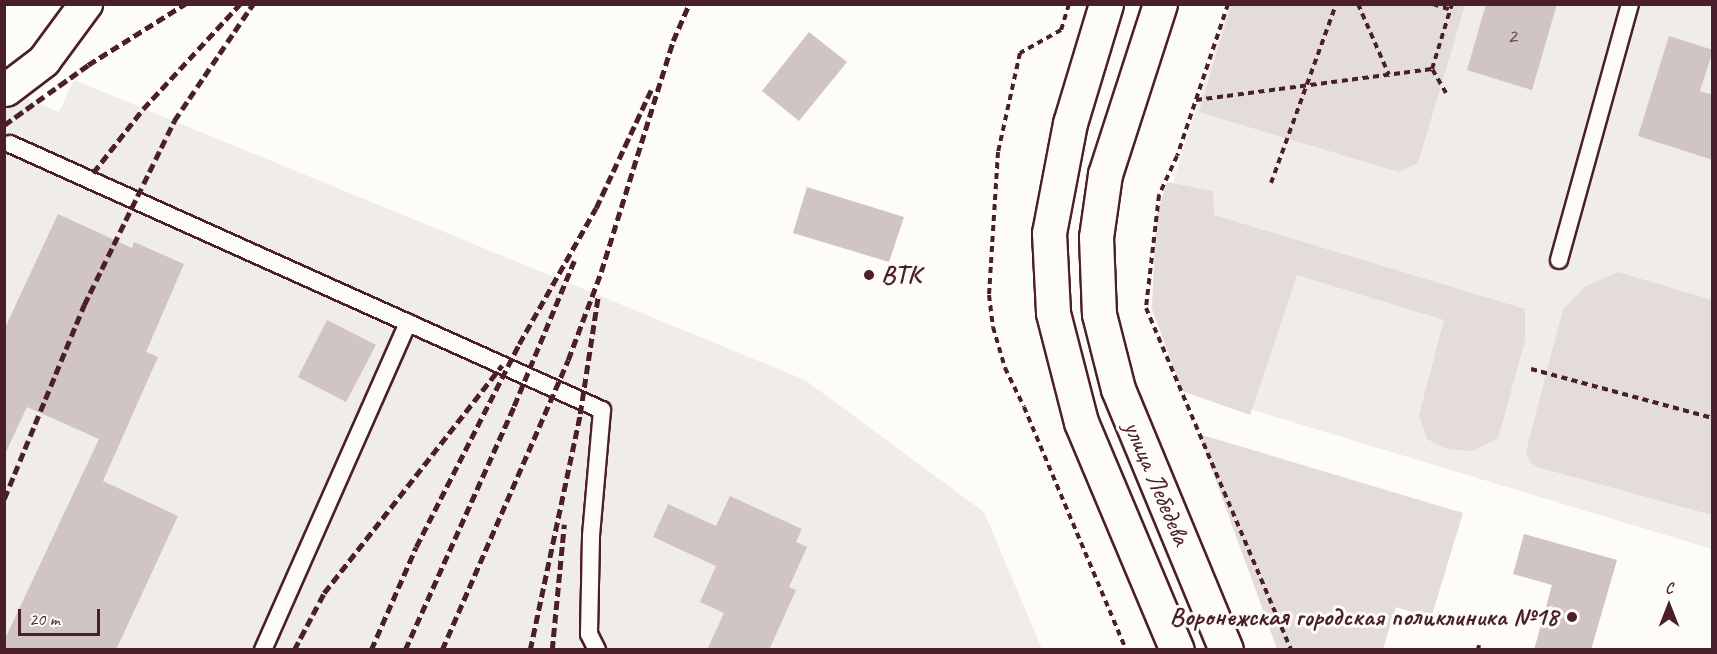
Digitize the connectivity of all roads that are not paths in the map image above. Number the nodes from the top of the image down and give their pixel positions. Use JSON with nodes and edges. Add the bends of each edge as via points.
{"nodes":[{"id":1,"x":86,"y":4,"type":"edge"},
{"id":2,"x":1106,"y":4,"type":"edge"},
{"id":3,"x":1160,"y":4,"type":"edge"},
{"id":4,"x":1630,"y":4,"type":"edge"},
{"id":5,"x":5,"y":90,"type":"edge"},
{"id":6,"x":10,"y":144,"type":"dead end"},
{"id":7,"x":1559,"y":260,"type":"dead end"},
{"id":8,"x":408,"y":323,"type":"junction"},
{"id":9,"x":263,"y":650,"type":"edge"},
{"id":10,"x":597,"y":650,"type":"edge"},
{"id":11,"x":1177,"y":650,"type":"edge"},
{"id":12,"x":1226,"y":650,"type":"edge"}],
"edges":[{"from":1,"to":5,"type":"street","via":[[44,61]]},
{"from":2,"to":11,"type":"highway","name":"улица Лебедева","via":[[1070,123],[1049,233],[1053,313],[1081,422]]},
{"from":3,"to":12,"type":"highway","name":"улица Лебедева","via":[[1105,174],[1096,237],[1099,314],[1118,389]]},
{"from":4,"to":7,"type":"lane"},
{"from":6,"to":8,"type":"lane"},
{"from":8,"to":9,"type":"lane"},
{"from":8,"to":10,"type":"lane","via":[[603,410],[591,537],[589,634]]}]}
